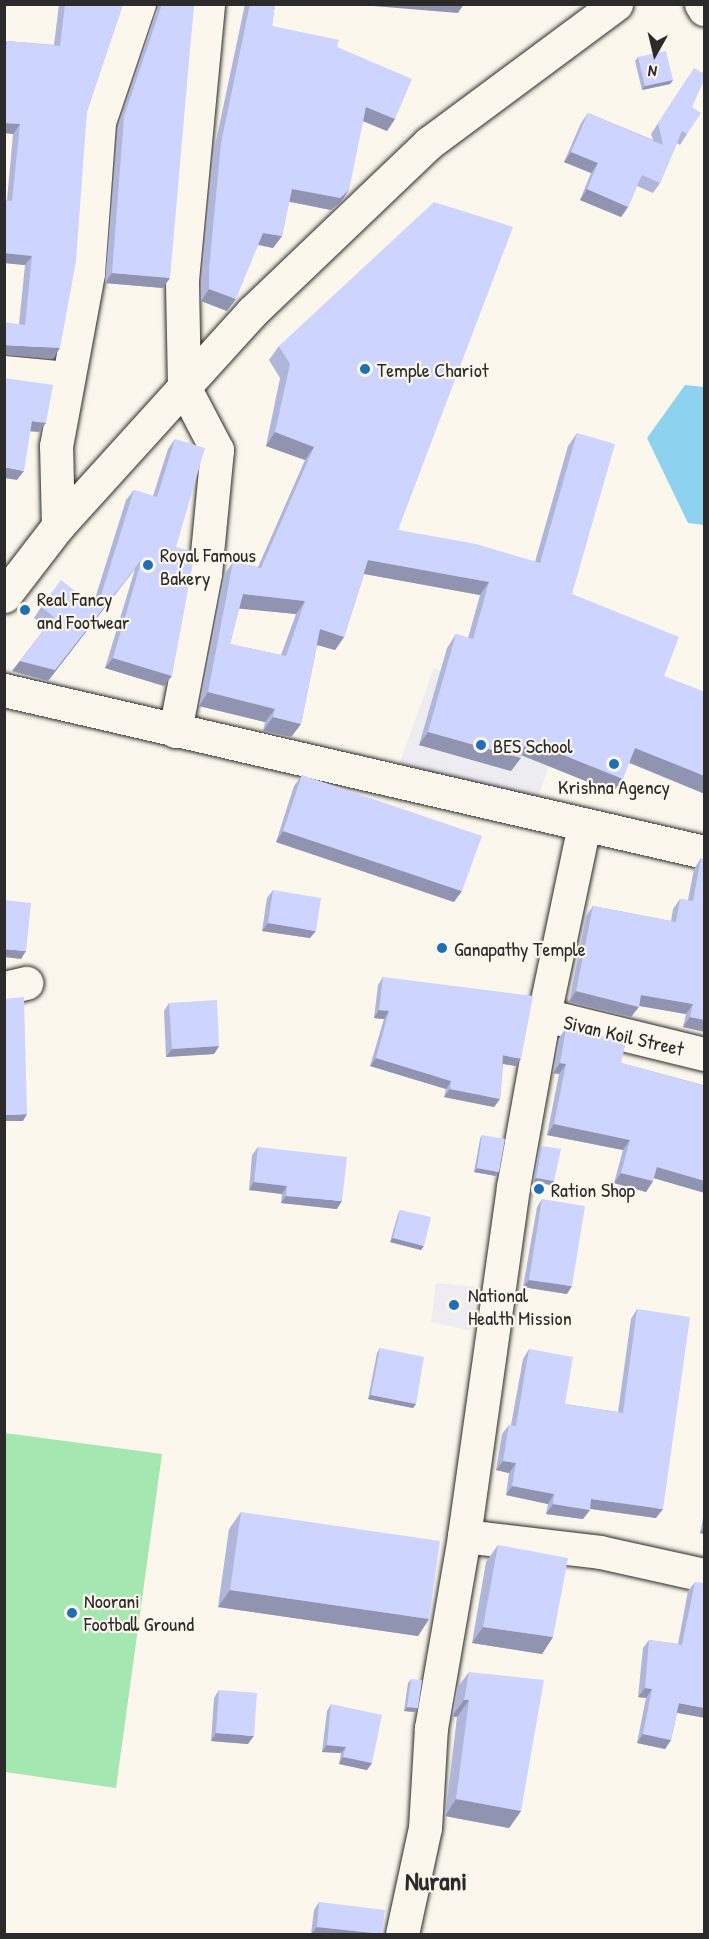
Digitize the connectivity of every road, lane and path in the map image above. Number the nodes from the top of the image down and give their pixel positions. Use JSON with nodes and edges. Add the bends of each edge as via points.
{"nodes":[{"id":1,"x":139,"y":4,"type":"edge"},
{"id":2,"x":208,"y":4,"type":"edge"},
{"id":3,"x":616,"y":4,"type":"edge"},
{"id":4,"x":701,"y":4,"type":"edge"},
{"id":5,"x":705,"y":9,"type":"edge"},
{"id":6,"x":4,"y":372,"type":"edge"},
{"id":7,"x":67,"y":378,"type":"junction"},
{"id":8,"x":184,"y":387,"type":"junction"},
{"id":9,"x":58,"y":526,"type":"junction"},
{"id":10,"x":4,"y":596,"type":"edge"},
{"id":11,"x":4,"y":690,"type":"edge"},
{"id":12,"x":175,"y":731,"type":"junction"},
{"id":13,"x":584,"y":825,"type":"junction"},
{"id":14,"x":705,"y":852,"type":"edge"},
{"id":15,"x":544,"y":1015,"type":"junction"},
{"id":16,"x":705,"y":1054,"type":"edge"},
{"id":17,"x":464,"y":1536,"type":"junction"},
{"id":18,"x":705,"y":1575,"type":"edge"},
{"id":19,"x":402,"y":1935,"type":"edge"}],
"edges":[{"from":1,"to":7,"type":"street","via":[[99,122],[88,273]]},
{"from":2,"to":8,"type":"street","via":[[182,280]]},
{"from":3,"to":8,"type":"street","via":[[429,143],[252,312]]},
{"from":4,"to":5,"type":"street"},
{"from":6,"to":7,"type":"street"},
{"from":7,"to":9,"type":"street","via":[[56,446]]},
{"from":8,"to":9,"type":"street"},
{"from":8,"to":12,"type":"street","via":[[217,450],[205,574]]},
{"from":9,"to":10,"type":"street"},
{"from":11,"to":12,"type":"street"},
{"from":12,"to":13,"type":"street"},
{"from":13,"to":14,"type":"street"},
{"from":13,"to":15,"type":"street"},
{"from":15,"to":16,"type":"street","name":"Sivan Koil Street"},
{"from":15,"to":17,"type":"street","via":[[512,1198]]},
{"from":17,"to":18,"type":"street","via":[[600,1552]]},
{"from":17,"to":19,"type":"street","via":[[431,1728],[425,1828]]}]}
